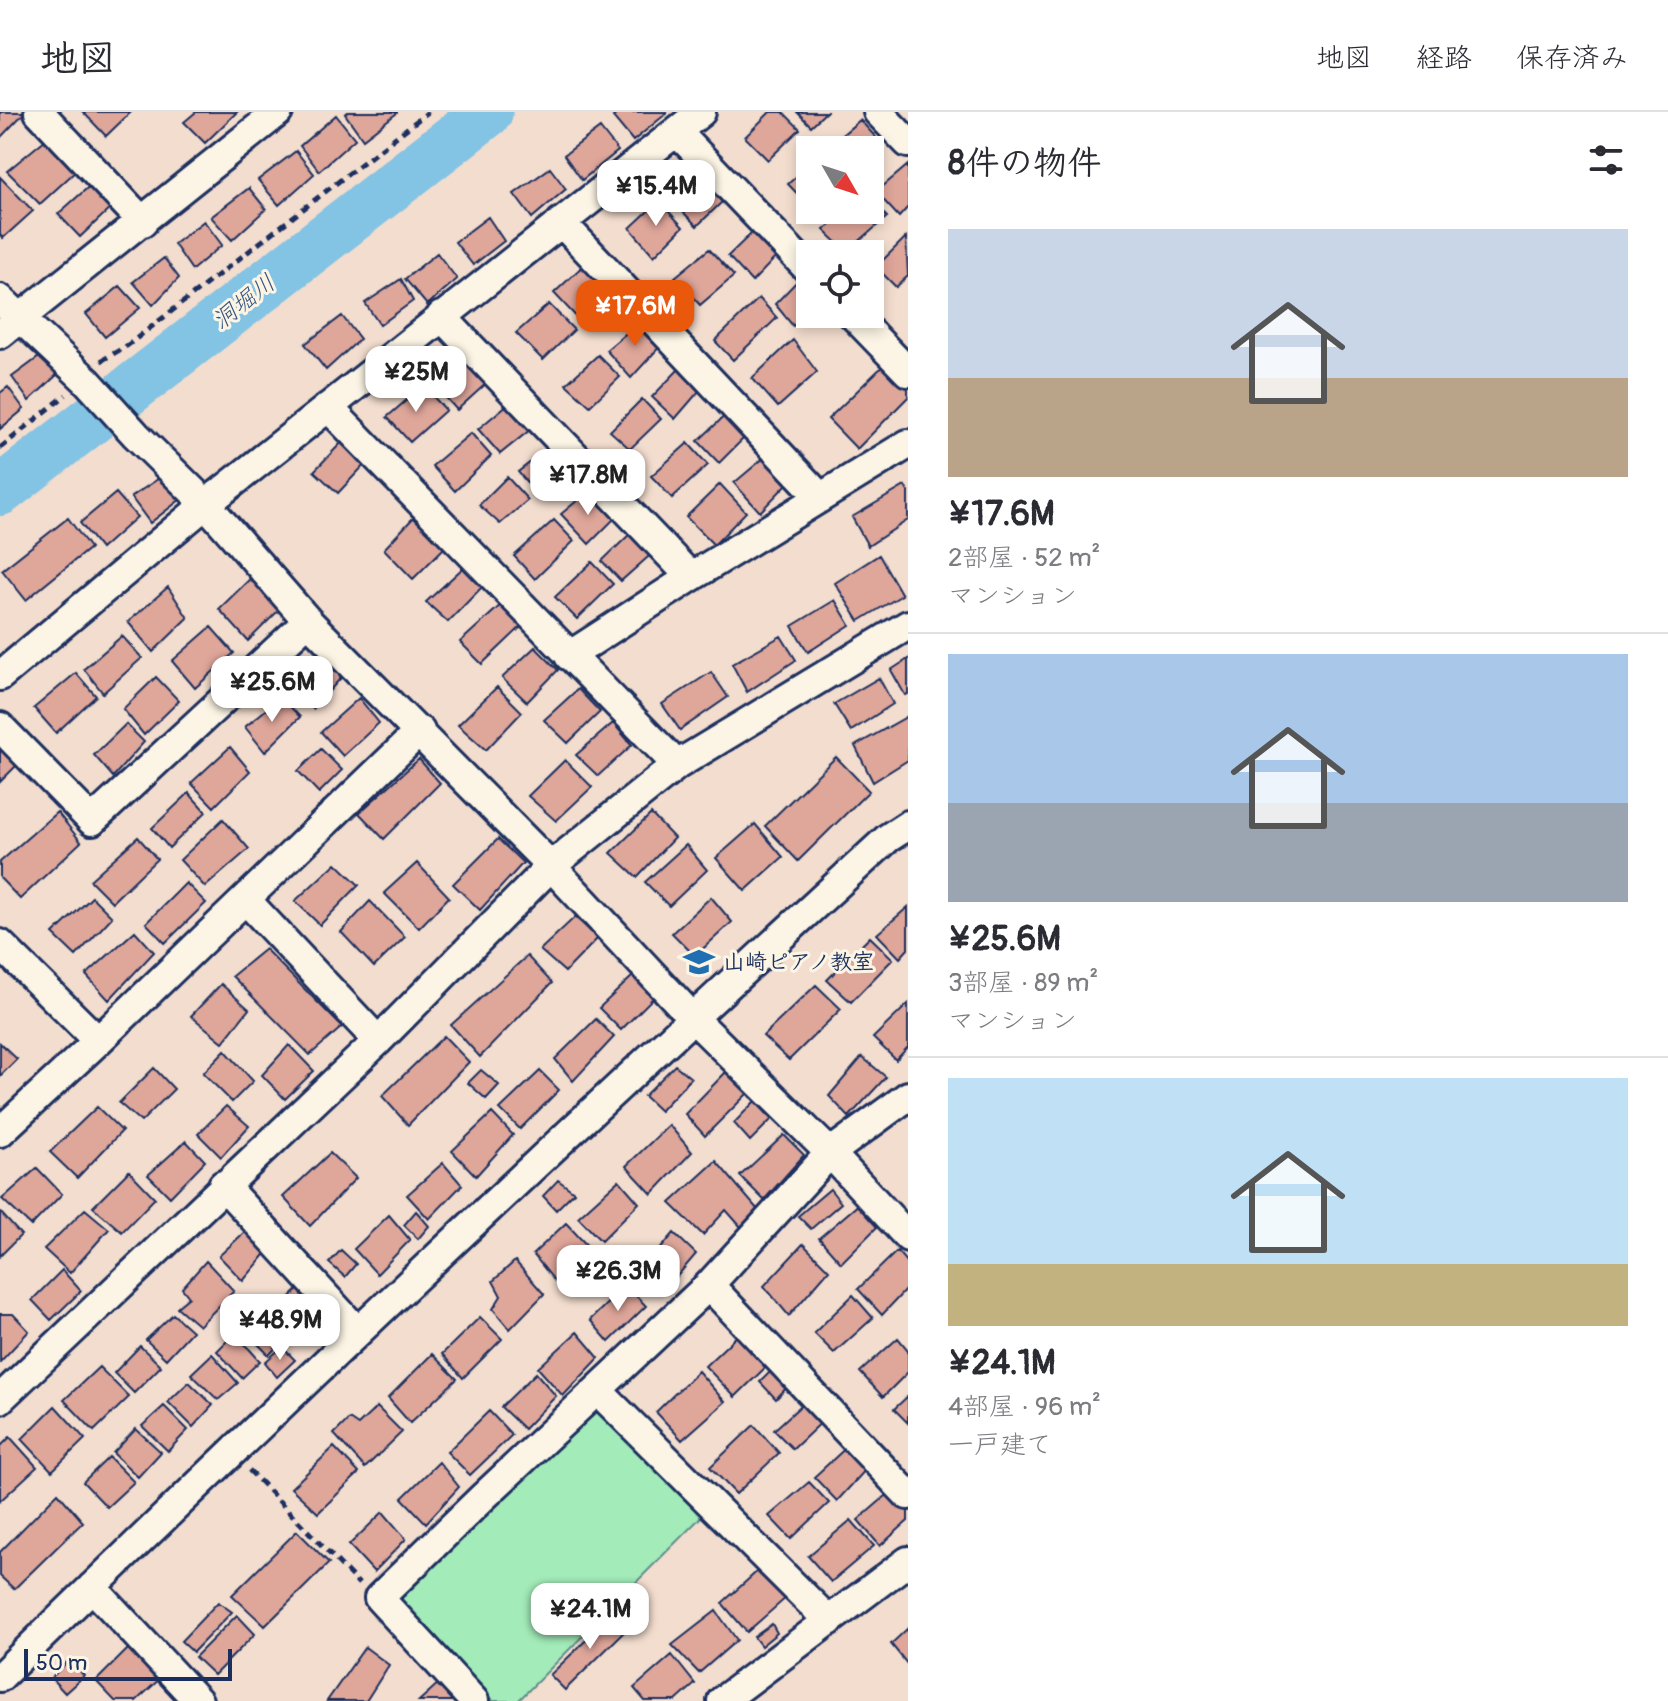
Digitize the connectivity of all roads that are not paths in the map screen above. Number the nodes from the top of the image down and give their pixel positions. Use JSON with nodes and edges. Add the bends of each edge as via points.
{"nodes":[{"id":1,"x":39,"y":112,"type":"edge"},
{"id":2,"x":701,"y":112,"type":"edge"},
{"id":3,"x":878,"y":112,"type":"edge"},
{"id":4,"x":265,"y":116,"type":"edge"},
{"id":5,"x":677,"y":132,"type":"junction"},
{"id":6,"x":908,"y":143,"type":"edge"},
{"id":7,"x":143,"y":222,"type":"junction"},
{"id":8,"x":561,"y":222,"type":"junction"},
{"id":9,"x":796,"y":256,"type":"edge"},
{"id":10,"x":0,"y":299,"type":"edge"},
{"id":11,"x":441,"y":316,"type":"junction"},
{"id":12,"x":10,"y":327,"type":"edge"},
{"id":13,"x":866,"y":328,"type":"edge"},
{"id":14,"x":908,"y":372,"type":"edge"},
{"id":15,"x":328,"y":407,"type":"junction"},
{"id":16,"x":908,"y":444,"type":"edge"},
{"id":17,"x":820,"y":497,"type":"junction"},
{"id":18,"x":206,"y":504,"type":"junction"},
{"id":19,"x":691,"y":577,"type":"junction"},
{"id":20,"x":308,"y":621,"type":"junction"},
{"id":21,"x":908,"y":625,"type":"edge"},
{"id":22,"x":569,"y":656,"type":"junction"},
{"id":23,"x":0,"y":676,"type":"edge"},
{"id":24,"x":0,"y":727,"type":"edge"},
{"id":25,"x":420,"y":731,"type":"junction"},
{"id":26,"x":677,"y":765,"type":"junction"},
{"id":27,"x":908,"y":825,"type":"edge"},
{"id":28,"x":551,"y":866,"type":"junction"},
{"id":29,"x":246,"y":900,"type":"junction"},
{"id":30,"x":0,"y":944,"type":"edge"},
{"id":31,"x":692,"y":1017,"type":"junction"},
{"id":32,"x":98,"y":1041,"type":"junction"},
{"id":33,"x":378,"y":1041,"type":"junction"},
{"id":34,"x":908,"y":1096,"type":"edge"},
{"id":35,"x":0,"y":1132,"type":"edge"},
{"id":36,"x":830,"y":1153,"type":"junction"},
{"id":37,"x":223,"y":1185,"type":"junction"},
{"id":38,"x":908,"y":1237,"type":"edge"},
{"id":39,"x":709,"y":1285,"type":"junction"},
{"id":40,"x":358,"y":1332,"type":"junction"},
{"id":41,"x":598,"y":1391,"type":"junction"},
{"id":42,"x":0,"y":1399,"type":"edge"},
{"id":43,"x":908,"y":1495,"type":"edge"},
{"id":44,"x":908,"y":1561,"type":"edge"},
{"id":45,"x":92,"y":1587,"type":"junction"},
{"id":46,"x":829,"y":1621,"type":"junction"},
{"id":47,"x":0,"y":1677,"type":"edge"},
{"id":48,"x":198,"y":1701,"type":"edge"},
{"id":49,"x":474,"y":1701,"type":"edge"},
{"id":50,"x":722,"y":1701,"type":"edge"}],
"edges":[{"from":1,"to":7,"type":"street"},
{"from":2,"to":5,"type":"street"},
{"from":3,"to":6,"type":"street"},
{"from":4,"to":7,"type":"street"},
{"from":5,"to":8,"type":"street"},
{"from":5,"to":9,"type":"street"},
{"from":7,"to":12,"type":"street"},
{"from":8,"to":11,"type":"street"},
{"from":8,"to":17,"type":"street"},
{"from":10,"to":12,"type":"street"},
{"from":11,"to":15,"type":"street"},
{"from":11,"to":19,"type":"street"},
{"from":12,"to":18,"type":"street","via":[[84,378]]},
{"from":13,"to":14,"type":"street"},
{"from":15,"to":18,"type":"street"},
{"from":15,"to":22,"type":"street"},
{"from":16,"to":17,"type":"street"},
{"from":17,"to":19,"type":"street"},
{"from":18,"to":20,"type":"street"},
{"from":18,"to":23,"type":"street"},
{"from":19,"to":22,"type":"street"},
{"from":20,"to":24,"type":"street","via":[[92,821]]},
{"from":20,"to":25,"type":"street"},
{"from":21,"to":26,"type":"street"},
{"from":22,"to":26,"type":"street"},
{"from":25,"to":28,"type":"street"},
{"from":25,"to":29,"type":"street"},
{"from":26,"to":28,"type":"street"},
{"from":27,"to":31,"type":"street"},
{"from":28,"to":31,"type":"street"},
{"from":28,"to":33,"type":"street"},
{"from":29,"to":32,"type":"street"},
{"from":29,"to":33,"type":"street"},
{"from":30,"to":32,"type":"street"},
{"from":31,"to":36,"type":"street"},
{"from":31,"to":40,"type":"street"},
{"from":32,"to":35,"type":"street"},
{"from":33,"to":37,"type":"street"},
{"from":34,"to":36,"type":"street"},
{"from":36,"to":38,"type":"street"},
{"from":36,"to":39,"type":"street"},
{"from":37,"to":40,"type":"street"},
{"from":37,"to":42,"type":"street"},
{"from":39,"to":41,"type":"street"},
{"from":39,"to":43,"type":"street"},
{"from":40,"to":45,"type":"street"},
{"from":41,"to":46,"type":"street"},
{"from":41,"to":49,"type":"street","via":[[379,1598]]},
{"from":44,"to":46,"type":"street"},
{"from":45,"to":47,"type":"street"},
{"from":45,"to":48,"type":"street"},
{"from":46,"to":50,"type":"street"}]}
